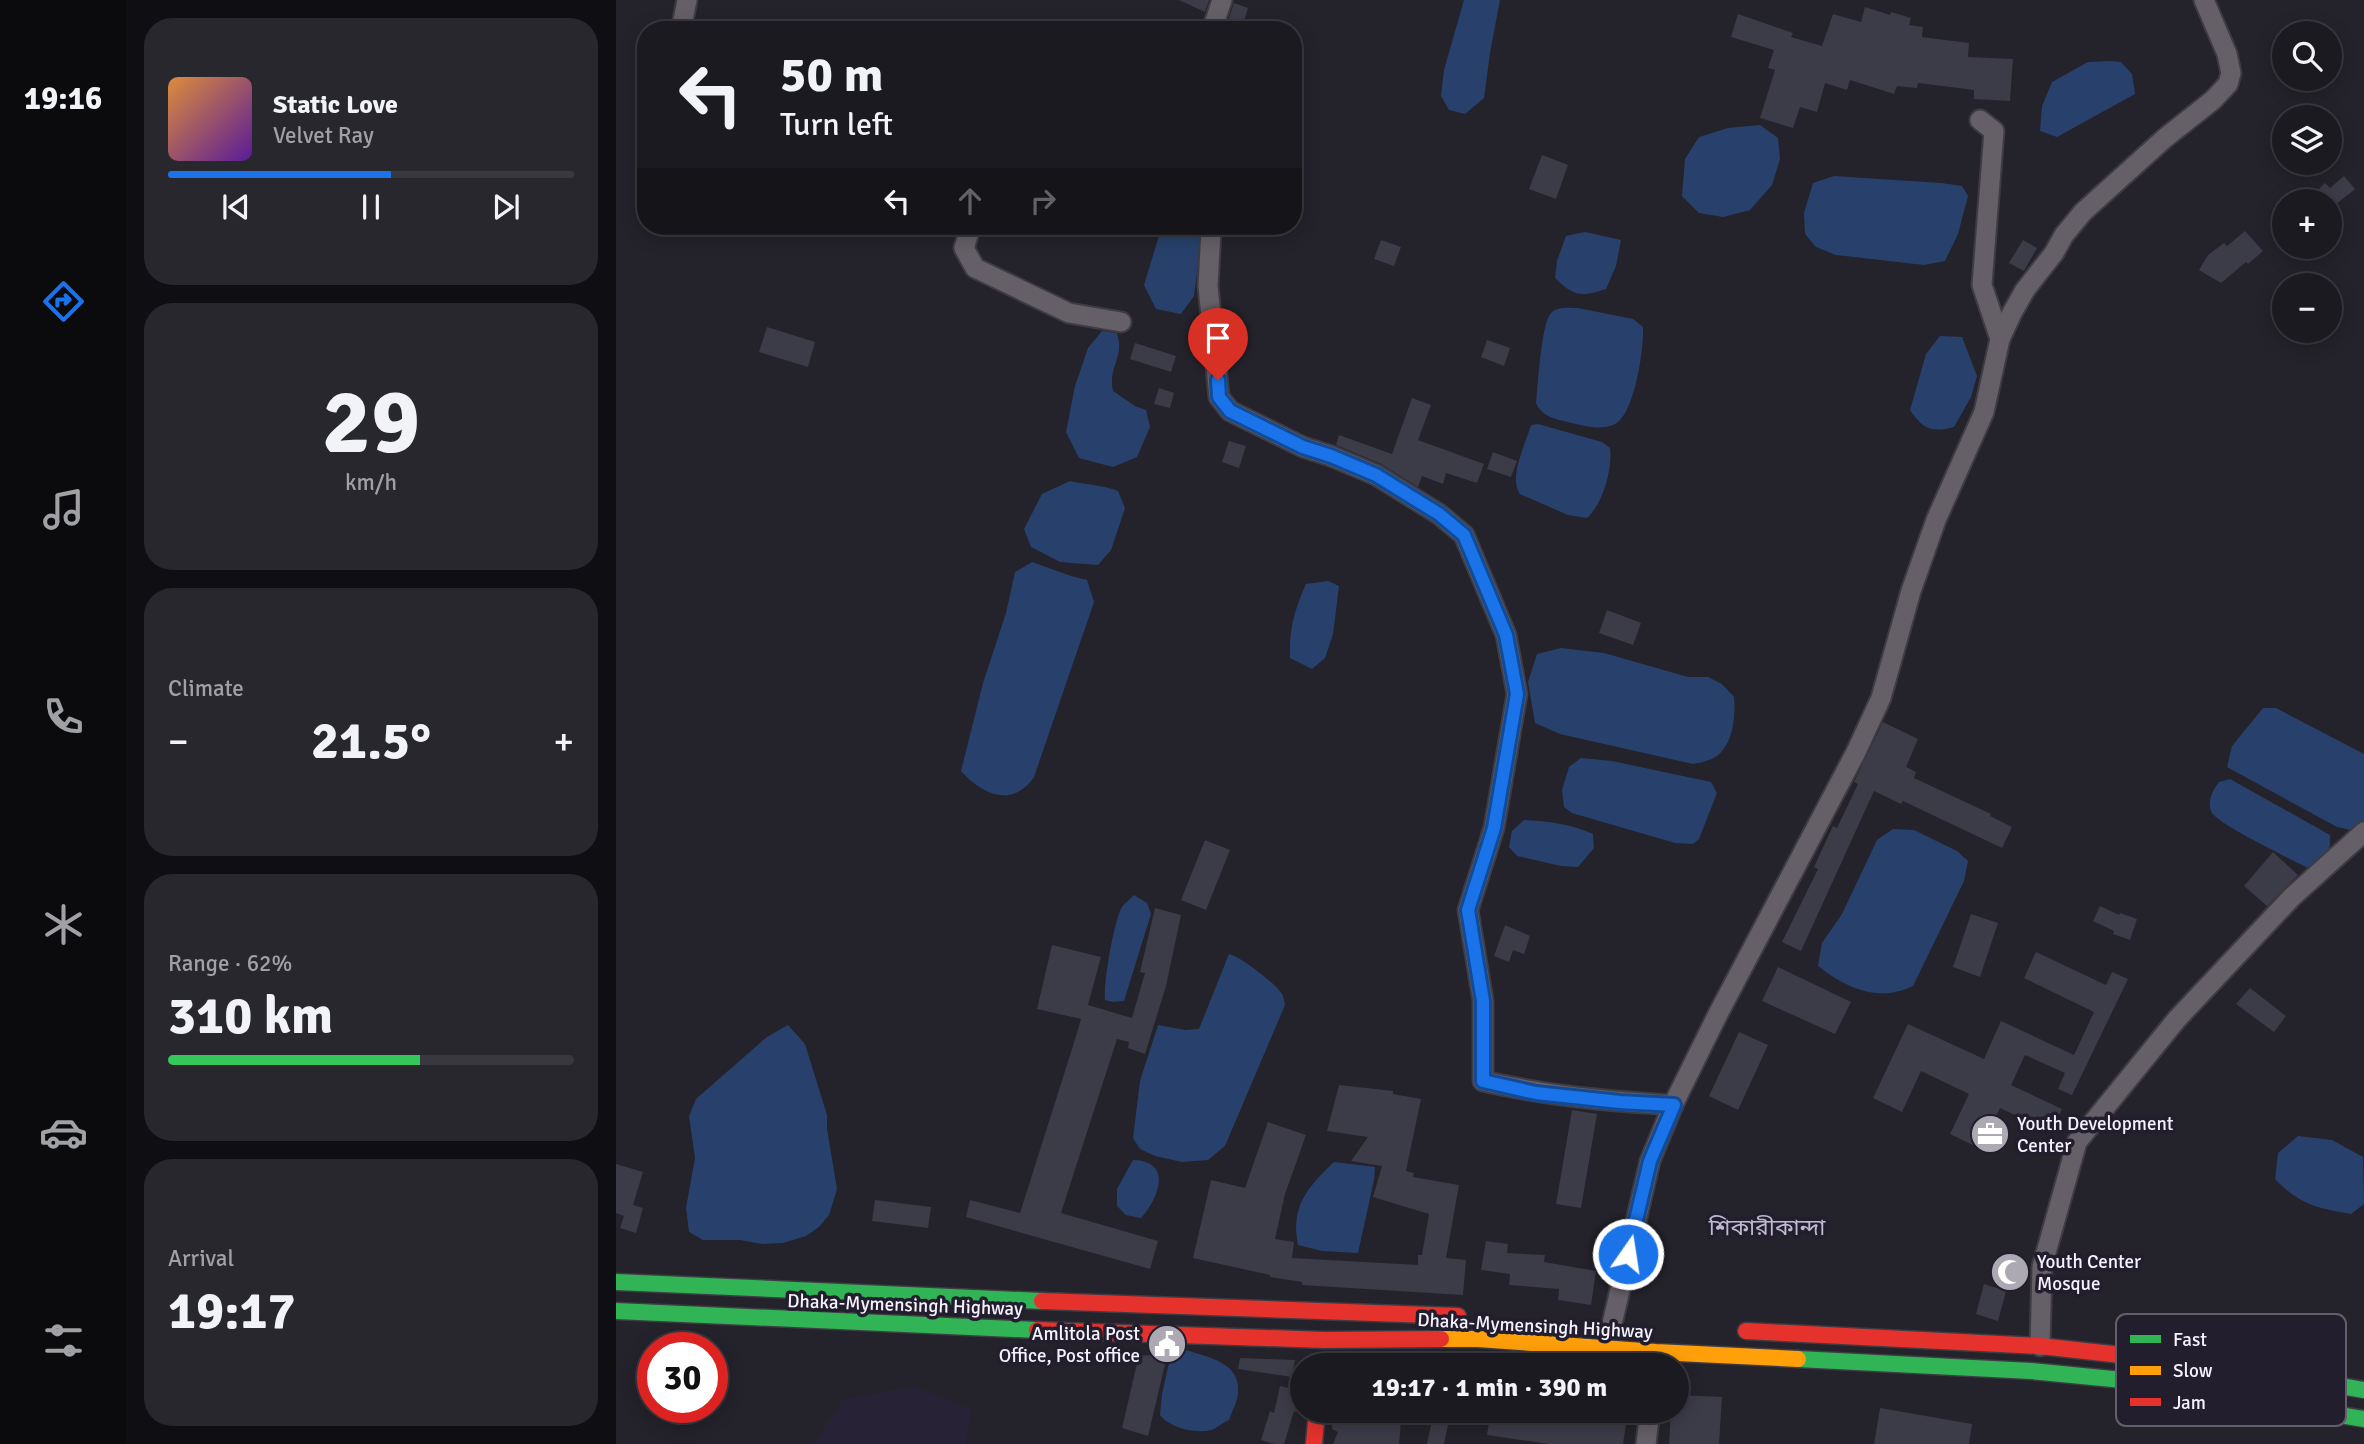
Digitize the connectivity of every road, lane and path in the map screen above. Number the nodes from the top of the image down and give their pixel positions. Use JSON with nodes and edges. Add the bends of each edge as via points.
{"nodes":[{"id":1,"x":687,"y":0,"type":"edge"},
{"id":2,"x":1222,"y":0,"type":"edge"},
{"id":3,"x":2204,"y":0,"type":"edge"},
{"id":4,"x":683,"y":21,"type":"edge"},
{"id":5,"x":1215,"y":21,"type":"edge"},
{"id":6,"x":1980,"y":120,"type":"dead end"},
{"id":7,"x":968,"y":235,"type":"edge"},
{"id":8,"x":1212,"y":235,"type":"edge"},
{"id":9,"x":1121,"y":322,"type":"dead end"},
{"id":10,"x":2000,"y":339,"type":"junction"},
{"id":11,"x":2364,"y":832,"type":"edge"},
{"id":12,"x":1674,"y":1105,"type":"junction"},
{"id":13,"x":616,"y":1283,"type":"edge"},
{"id":14,"x":1328,"y":1310,"type":"junction"},
{"id":15,"x":616,"y":1311,"type":"edge"},
{"id":16,"x":1476,"y":1317,"type":"dead end"},
{"id":17,"x":1612,"y":1324,"type":"dead end"},
{"id":18,"x":1736,"y":1331,"type":"dead end"},
{"id":19,"x":1323,"y":1346,"type":"junction"},
{"id":20,"x":2040,"y":1346,"type":"junction"},
{"id":21,"x":1609,"y":1353,"type":"edge"},
{"id":22,"x":2116,"y":1354,"type":"edge"},
{"id":23,"x":1689,"y":1359,"type":"edge"},
{"id":24,"x":2116,"y":1379,"type":"edge"},
{"id":25,"x":2346,"y":1387,"type":"edge"},
{"id":26,"x":2364,"y":1390,"type":"edge"},
{"id":27,"x":2346,"y":1416,"type":"edge"},
{"id":28,"x":2364,"y":1419,"type":"edge"},
{"id":29,"x":1316,"y":1423,"type":"edge"},
{"id":30,"x":1648,"y":1423,"type":"edge"},
{"id":31,"x":1314,"y":1444,"type":"edge"},
{"id":32,"x":1646,"y":1444,"type":"edge"}],
"edges":[{"from":1,"to":4,"type":"street"},
{"from":2,"to":5,"type":"street"},
{"from":3,"to":10,"type":"street","via":[[2227,54],[2228,84],[2083,212],[2025,290]]},
{"from":6,"to":10,"type":"street","via":[[1994,131],[1982,285]]},
{"from":7,"to":9,"type":"street","via":[[964,248],[975,268],[1069,313]]},
{"from":8,"to":12,"type":"street","via":[[1208,286],[1219,397],[1230,411],[1303,447],[1376,475],[1439,514],[1464,535],[1506,635],[1517,694],[1494,828],[1468,910],[1483,1001],[1483,1081],[1536,1093]]},
{"from":10,"to":12,"type":"street","via":[[1984,412],[1936,520],[1881,698]]},
{"from":11,"to":20,"type":"street","via":[[2292,897],[2177,1019],[2077,1142],[2042,1267]]},
{"from":12,"to":17,"type":"street","via":[[1650,1161]]},
{"from":13,"to":14,"type":"main road","name":"Dhaka-Mymensingh Highway"},
{"from":14,"to":16,"type":"main road","name":"Dhaka-Mymensingh Highway"},
{"from":14,"to":19,"type":"main road"},
{"from":15,"to":19,"type":"main road","name":"Dhaka-Mymensingh Highway"},
{"from":18,"to":20,"type":"main road"},
{"from":19,"to":21,"type":"main road","name":"Dhaka-Mymensingh Highway","via":[[1478,1339]]},
{"from":20,"to":22,"type":"main road"},
{"from":23,"to":24,"type":"main road","name":"Dhaka-Mymensingh Highway","via":[[2031,1371]]},
{"from":25,"to":26,"type":"main road"},
{"from":27,"to":28,"type":"main road","name":"Dhaka-Mymensingh Highway"},
{"from":29,"to":31,"type":"main road"},
{"from":30,"to":32,"type":"street"}]}
